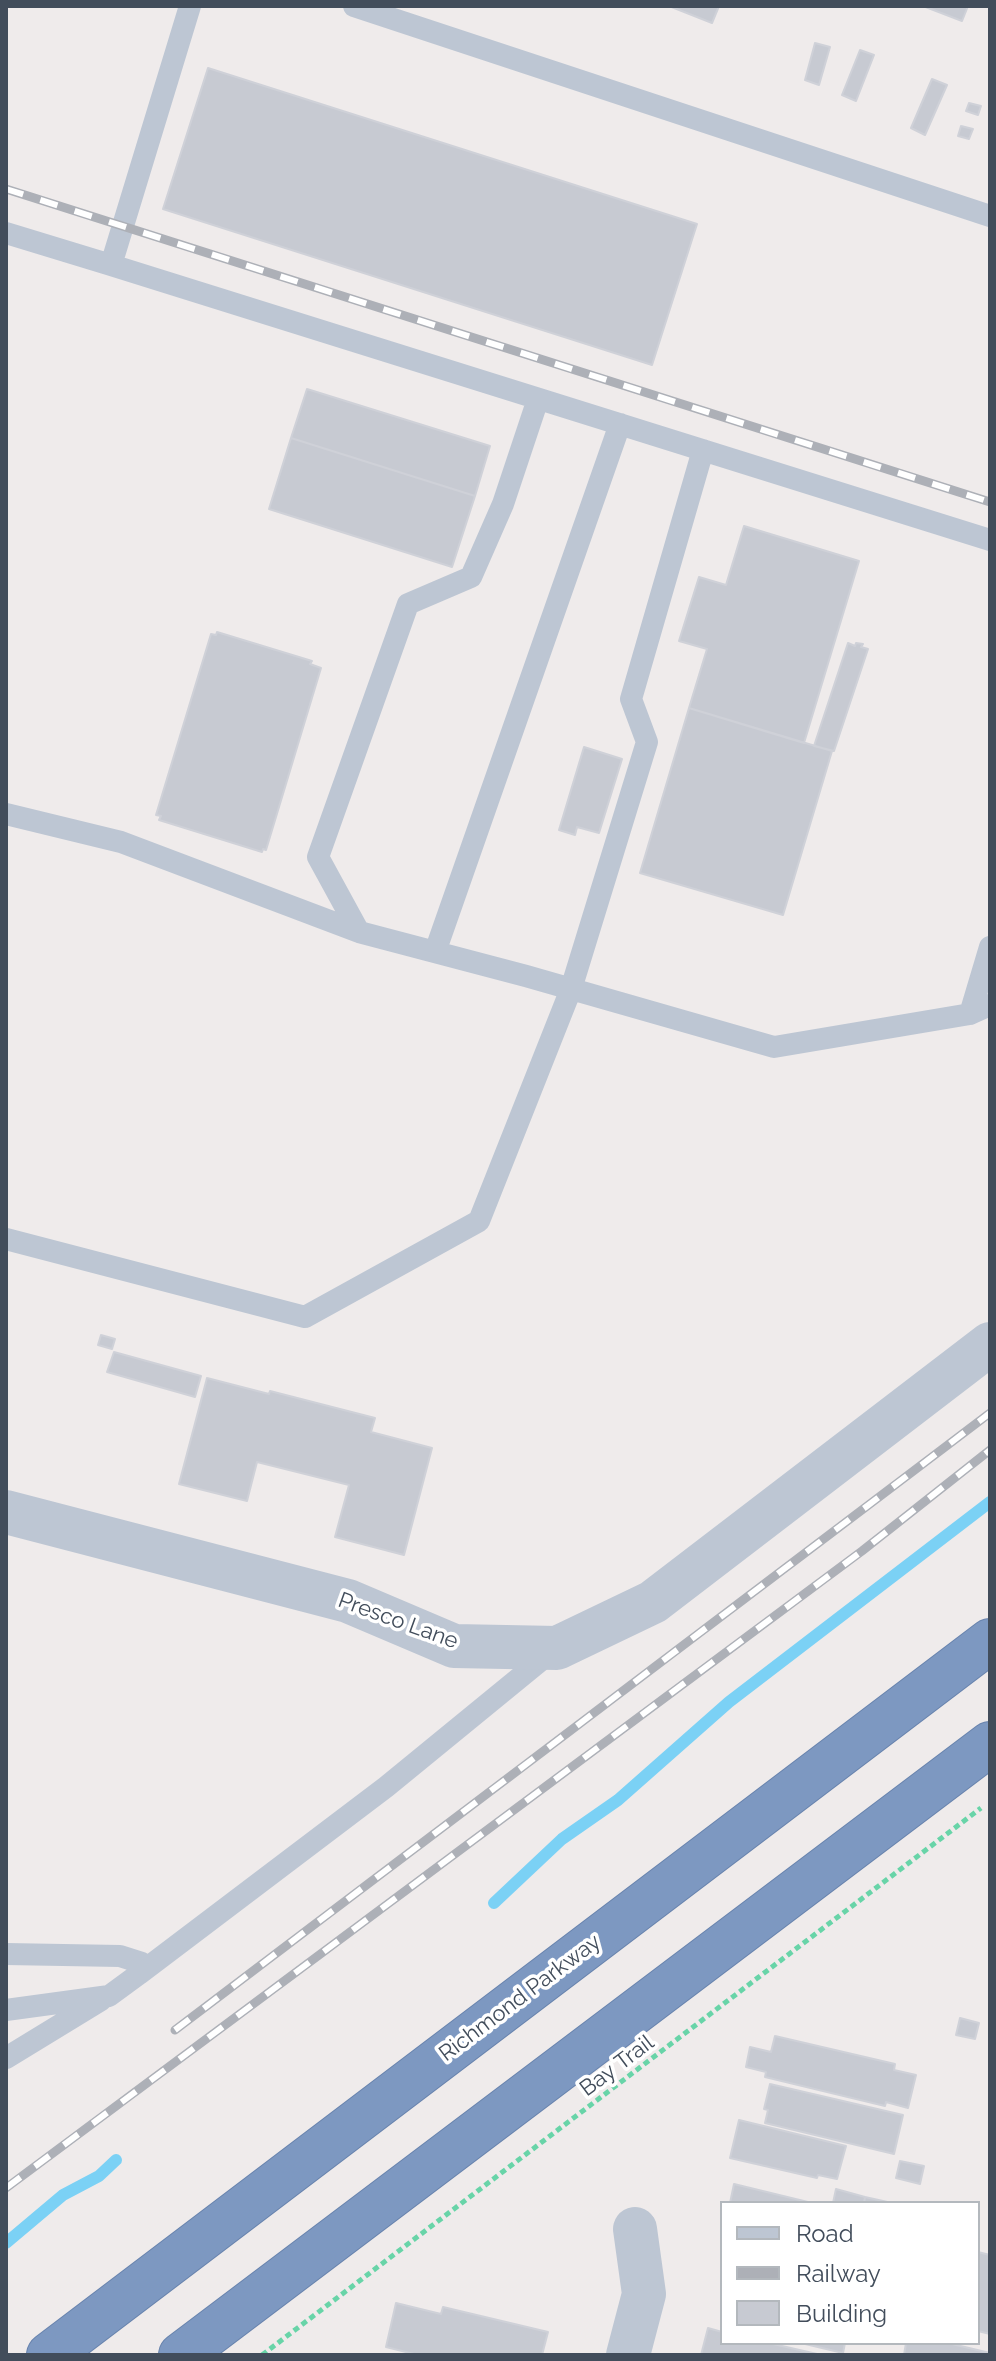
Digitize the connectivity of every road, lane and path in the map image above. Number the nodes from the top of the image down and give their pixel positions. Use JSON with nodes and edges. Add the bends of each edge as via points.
{"nodes":[{"id":1,"x":190,"y":6,"type":"edge"},
{"id":2,"x":354,"y":6,"type":"edge"},
{"id":3,"x":990,"y":216,"type":"edge"},
{"id":4,"x":6,"y":233,"type":"edge"},
{"id":5,"x":111,"y":265,"type":"junction"},
{"id":6,"x":538,"y":399,"type":"junction"},
{"id":7,"x":620,"y":424,"type":"junction"},
{"id":8,"x":703,"y":450,"type":"junction"},
{"id":9,"x":990,"y":540,"type":"edge"},
{"id":10,"x":6,"y":814,"type":"edge"},
{"id":11,"x":359,"y":932,"type":"junction"},
{"id":12,"x":990,"y":947,"type":"edge"},
{"id":13,"x":435,"y":952,"type":"junction"},
{"id":14,"x":571,"y":989,"type":"junction"},
{"id":15,"x":980,"y":1010,"type":"edge"},
{"id":16,"x":6,"y":1239,"type":"edge"},
{"id":17,"x":990,"y":1344,"type":"edge"},
{"id":18,"x":6,"y":1512,"type":"edge"},
{"id":19,"x":990,"y":1641,"type":"edge"},
{"id":20,"x":557,"y":1648,"type":"junction"},
{"id":21,"x":990,"y":1744,"type":"edge"},
{"id":22,"x":990,"y":1802,"type":"edge"},
{"id":23,"x":6,"y":1954,"type":"edge"},
{"id":24,"x":139,"y":1974,"type":"junction"},
{"id":25,"x":109,"y":1996,"type":"junction"},
{"id":26,"x":6,"y":2010,"type":"edge"},
{"id":27,"x":6,"y":2058,"type":"edge"},
{"id":28,"x":635,"y":2229,"type":"dead end"},
{"id":29,"x":49,"y":2355,"type":"edge"},
{"id":30,"x":181,"y":2355,"type":"edge"},
{"id":31,"x":262,"y":2355,"type":"edge"},
{"id":32,"x":628,"y":2355,"type":"edge"}],
"edges":[{"from":1,"to":5,"type":"lane"},
{"from":2,"to":3,"type":"lane"},
{"from":4,"to":5,"type":"lane"},
{"from":5,"to":6,"type":"lane"},
{"from":6,"to":7,"type":"lane"},
{"from":6,"to":11,"type":"lane","via":[[503,504],[471,577],[408,604],[318,857]]},
{"from":7,"to":8,"type":"lane"},
{"from":7,"to":13,"type":"lane"},
{"from":8,"to":9,"type":"lane"},
{"from":8,"to":14,"type":"lane","via":[[631,699],[647,742]]},
{"from":10,"to":11,"type":"lane","via":[[121,842]]},
{"from":11,"to":13,"type":"lane"},
{"from":12,"to":15,"type":"lane"},
{"from":13,"to":14,"type":"lane"},
{"from":14,"to":15,"type":"lane","via":[[774,1047]]},
{"from":14,"to":16,"type":"lane","via":[[479,1221],[305,1317]]},
{"from":17,"to":20,"type":"street","name":"Presco Lane","via":[[653,1602]]},
{"from":18,"to":20,"type":"street","name":"Presco Lane","via":[[348,1601],[454,1646]]},
{"from":19,"to":29,"type":"highway","name":"Richmond Parkway"},
{"from":20,"to":24,"type":"lane","via":[[386,1787]]},
{"from":21,"to":30,"type":"highway"},
{"from":22,"to":31,"type":"path","name":"Bay Trail"},
{"from":23,"to":24,"type":"lane","via":[[120,1956],[142,1963]]},
{"from":24,"to":25,"type":"lane"},
{"from":25,"to":26,"type":"lane"},
{"from":25,"to":27,"type":"lane"},
{"from":28,"to":32,"type":"street","via":[[644,2294]]}]}
